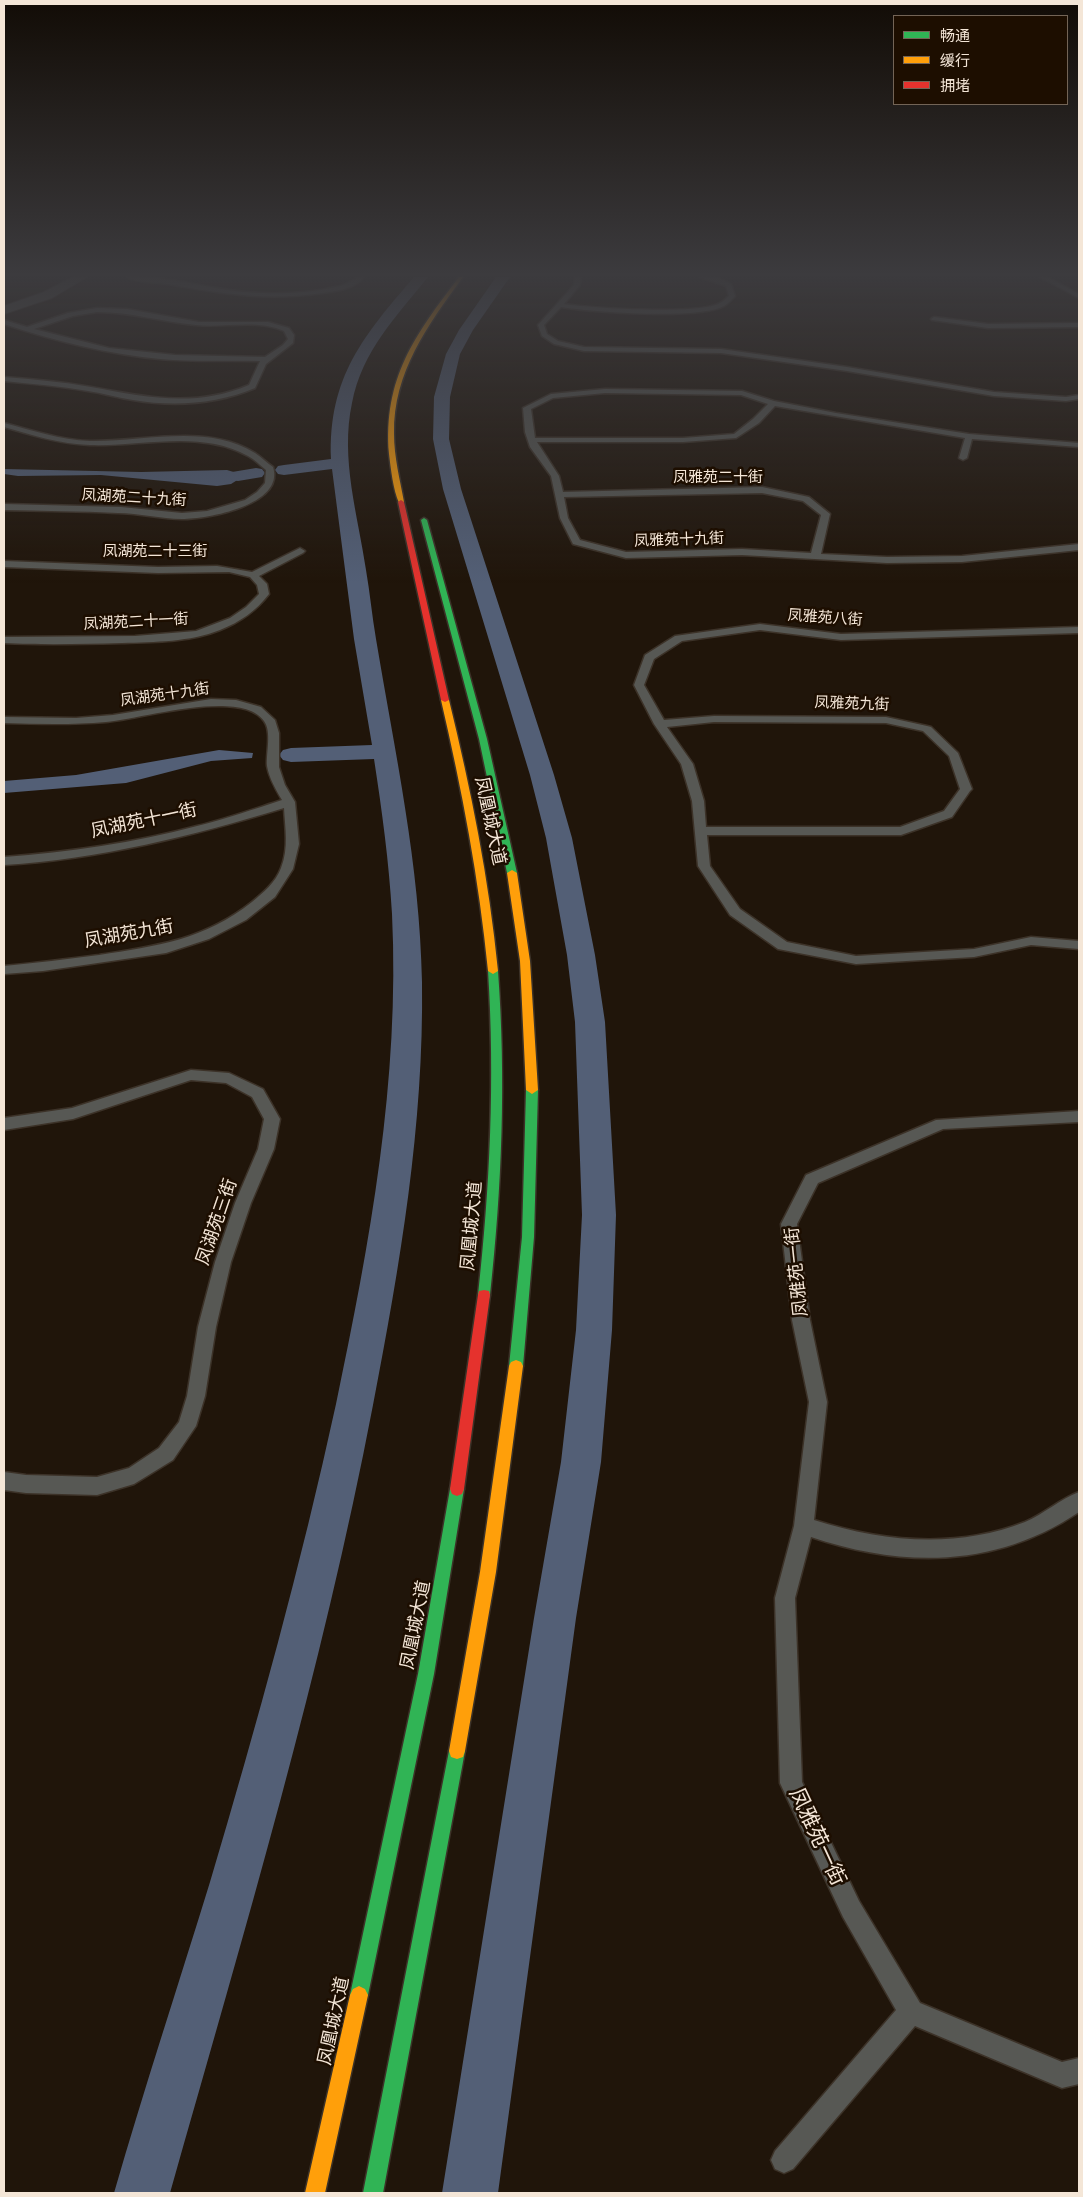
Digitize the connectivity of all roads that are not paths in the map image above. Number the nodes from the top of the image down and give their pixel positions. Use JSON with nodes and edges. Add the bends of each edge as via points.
{"nodes":[{"id":1,"x":9,"y":380,"type":"edge"},
{"id":2,"x":255,"y":380,"type":"edge"},
{"id":3,"x":398,"y":380,"type":"edge"},
{"id":4,"x":909,"y":380,"type":"edge"},
{"id":5,"x":1079,"y":397,"type":"edge"},
{"id":6,"x":773,"y":403,"type":"junction"},
{"id":7,"x":4,"y":425,"type":"edge"},
{"id":8,"x":969,"y":436,"type":"junction"},
{"id":9,"x":532,"y":440,"type":"junction"},
{"id":10,"x":1079,"y":445,"type":"edge"},
{"id":11,"x":963,"y":458,"type":"dead end"},
{"id":12,"x":560,"y":495,"type":"junction"},
{"id":13,"x":4,"y":507,"type":"edge"},
{"id":14,"x":421,"y":510,"type":"dead end"},
{"id":15,"x":1079,"y":547,"type":"edge"},
{"id":16,"x":300,"y":551,"type":"dead end"},
{"id":17,"x":815,"y":557,"type":"junction"},
{"id":18,"x":4,"y":564,"type":"edge"},
{"id":19,"x":253,"y":575,"type":"junction"},
{"id":20,"x":1079,"y":630,"type":"edge"},
{"id":21,"x":4,"y":640,"type":"edge"},
{"id":22,"x":4,"y":720,"type":"edge"},
{"id":23,"x":660,"y":724,"type":"junction"},
{"id":24,"x":289,"y":802,"type":"junction"},
{"id":25,"x":702,"y":831,"type":"junction"},
{"id":26,"x":4,"y":860,"type":"edge"},
{"id":27,"x":1079,"y":946,"type":"edge"},
{"id":28,"x":4,"y":970,"type":"edge"},
{"id":29,"x":1079,"y":1116,"type":"edge"},
{"id":30,"x":4,"y":1124,"type":"edge"},
{"id":31,"x":4,"y":1481,"type":"edge"},
{"id":32,"x":1079,"y":1501,"type":"edge"},
{"id":33,"x":804,"y":1526,"type":"junction"},
{"id":34,"x":911,"y":2012,"type":"junction"},
{"id":35,"x":1079,"y":2071,"type":"edge"},
{"id":36,"x":784,"y":2160,"type":"dead end"},
{"id":37,"x":315,"y":2193,"type":"edge"},
{"id":38,"x":373,"y":2193,"type":"edge"}],
"edges":[{"from":1,"to":2,"type":"lane","via":[[163,401],[216,398],[238,393],[252,386]]},
{"from":3,"to":37,"type":"main road","name":"凤凰城大道","via":[[389,436],[394,476],[475,826],[486,887],[497,1024],[493,1203],[464,1452],[440,1599]]},
{"from":4,"to":5,"type":"lane","via":[[994,394]]},
{"from":6,"to":8,"type":"lane","name":"凤雅苑十九街"},
{"from":6,"to":9,"type":"lane","via":[[736,436],[683,440]]},
{"from":6,"to":9,"type":"lane","name":"凤雅苑十九街","via":[[742,393],[605,391],[551,396],[527,408]]},
{"from":7,"to":13,"type":"lane","name":"凤湖苑二十九街","via":[[52,438],[89,443],[211,440],[248,450],[270,469],[269,483],[260,494],[248,502],[208,514],[182,516],[121,510]]},
{"from":8,"to":10,"type":"lane","name":"凤雅苑十九街"},
{"from":8,"to":11,"type":"lane"},
{"from":9,"to":12,"type":"lane","name":"凤雅苑十九街","via":[[555,476]]},
{"from":12,"to":17,"type":"lane","name":"凤雅苑十九街","via":[[564,518],[576,542],[626,555],[742,552]]},
{"from":12,"to":17,"type":"lane","name":"凤雅苑二十街","via":[[762,490],[806,498],[826,514]]},
{"from":14,"to":38,"type":"main road","name":"凤凰城大道","via":[[492,770],[508,842],[525,958],[530,1024],[530,1217],[504,1480],[484,1608]]},
{"from":15,"to":17,"type":"lane","name":"凤雅苑十九街","via":[[962,559]]},
{"from":16,"to":19,"type":"lane"},
{"from":18,"to":19,"type":"lane","name":"凤湖苑二十三街","via":[[48,563],[154,570],[215,567]]},
{"from":19,"to":21,"type":"lane","name":"凤湖苑二十一街","via":[[262,584],[264,594],[238,618],[214,629],[167,638]]},
{"from":20,"to":23,"type":"lane","name":"凤雅苑八街","via":[[840,637],[760,627],[680,638],[649,657],[639,685]]},
{"from":22,"to":24,"type":"lane","name":"凤湖苑十九街","via":[[85,720],[211,702],[236,703],[256,709],[270,720],[273,768]]},
{"from":23,"to":25,"type":"lane","via":[[687,764],[698,801]]},
{"from":23,"to":25,"type":"lane","name":"凤雅苑九街","via":[[714,719],[886,720],[927,729],[954,755],[966,789],[948,814],[901,831]]},
{"from":24,"to":26,"type":"lane","name":"凤湖苑十一街","via":[[154,839]]},
{"from":24,"to":28,"type":"lane","name":"凤湖苑九街","via":[[294,844],[287,869],[270,894],[242,917],[204,936],[161,950]]},
{"from":25,"to":27,"type":"lane","via":[[704,866],[735,912],[784,946],[856,960],[974,952],[1031,941]]},
{"from":29,"to":33,"type":"lane","name":"凤雅苑一街","via":[[941,1124],[812,1179],[789,1224],[801,1320],[818,1402]]},
{"from":30,"to":31,"type":"lane","name":"凤湖苑三街","via":[[73,1113],[191,1075],[229,1078],[258,1093],[272,1119],[266,1149],[242,1203],[223,1262],[206,1327],[196,1396],[187,1426],[166,1454],[134,1475],[98,1486]]},
{"from":32,"to":33,"type":"lane","via":[[1038,1527],[1003,1540],[966,1547],[926,1550],[885,1547],[844,1539]]},
{"from":33,"to":34,"type":"lane","name":"凤雅苑一街","via":[[785,1598],[791,1783],[850,1909]]},
{"from":34,"to":35,"type":"lane","via":[[1062,2075]]},
{"from":34,"to":36,"type":"lane"}]}
